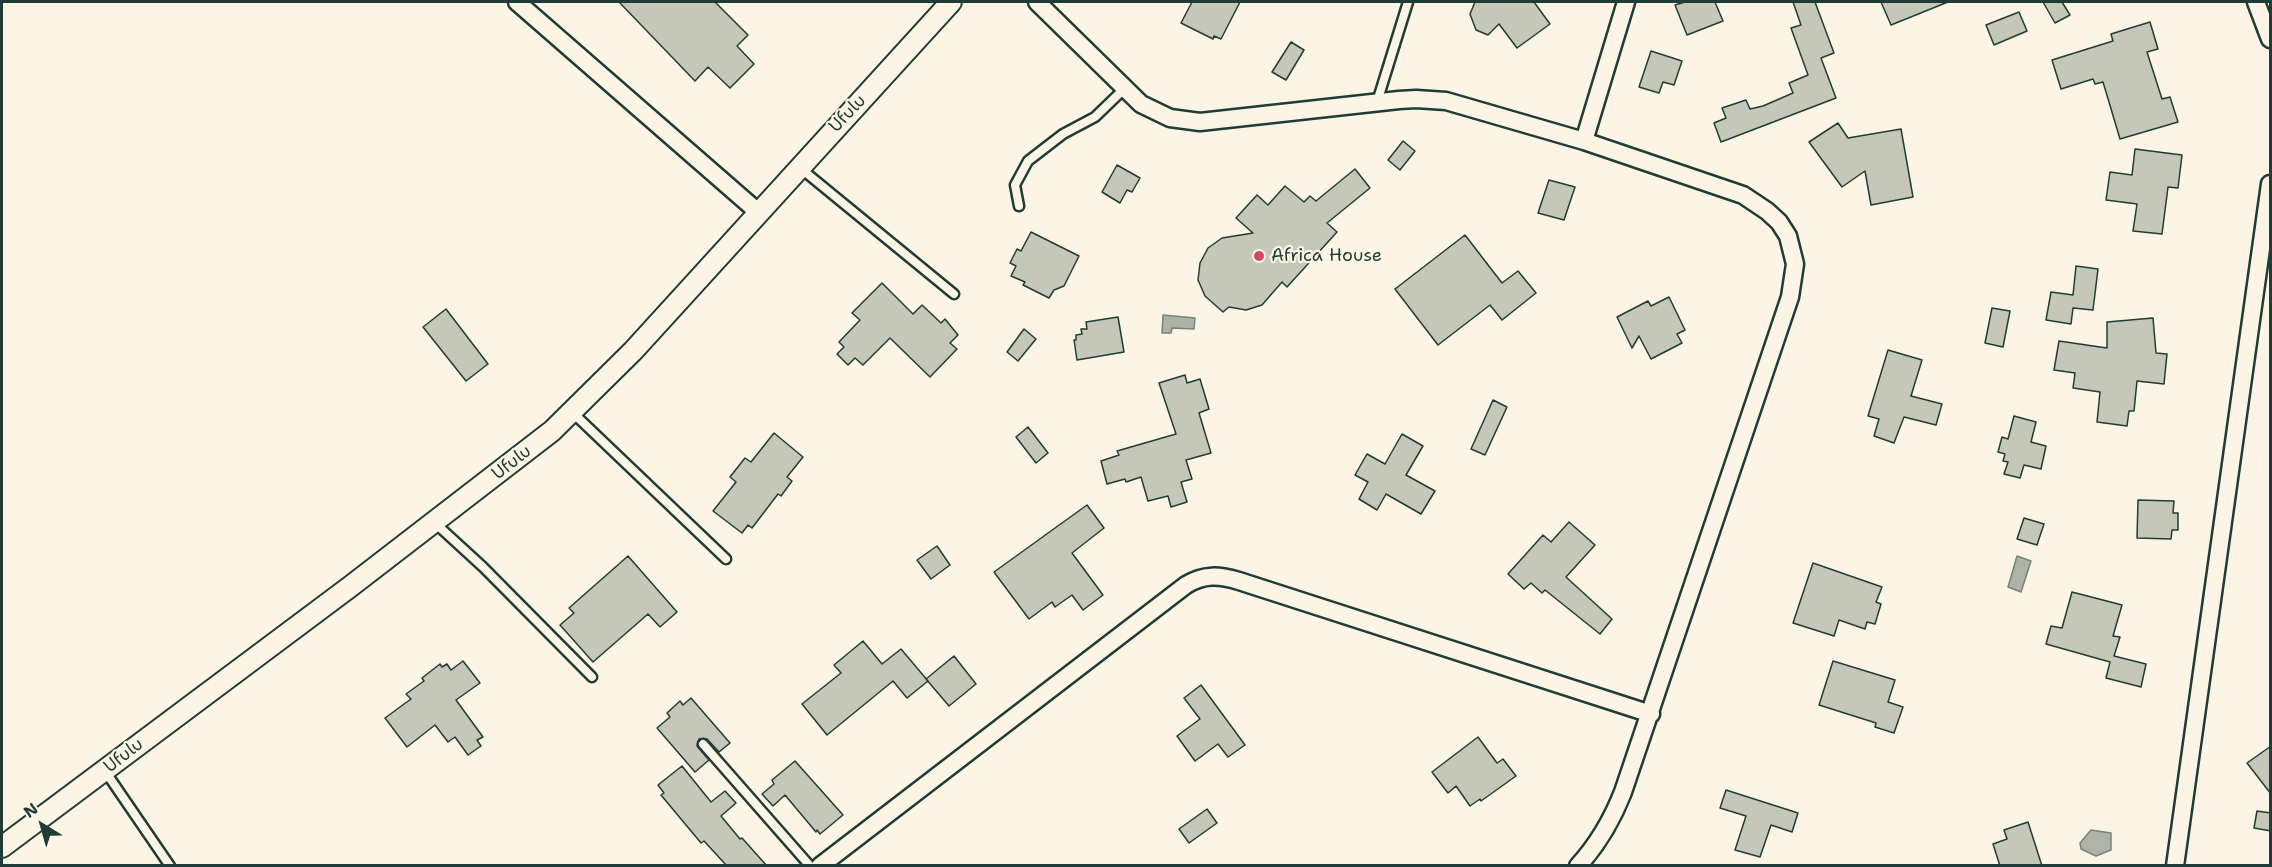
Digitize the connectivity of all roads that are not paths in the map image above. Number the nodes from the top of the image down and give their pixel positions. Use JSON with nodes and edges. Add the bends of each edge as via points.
{"nodes":[{"id":1,"x":517,"y":2,"type":"edge"},
{"id":2,"x":951,"y":2,"type":"edge"},
{"id":3,"x":1037,"y":2,"type":"edge"},
{"id":4,"x":1408,"y":2,"type":"edge"},
{"id":5,"x":1626,"y":2,"type":"edge"},
{"id":6,"x":2256,"y":2,"type":"edge"},
{"id":7,"x":2271,"y":39,"type":"edge"},
{"id":8,"x":1124,"y":89,"type":"junction"},
{"id":9,"x":1377,"y":103,"type":"junction"},
{"id":10,"x":1584,"y":141,"type":"junction"},
{"id":11,"x":799,"y":167,"type":"junction"},
{"id":12,"x":2271,"y":184,"type":"edge"},
{"id":13,"x":1019,"y":206,"type":"dead end"},
{"id":14,"x":758,"y":212,"type":"junction"},
{"id":15,"x":954,"y":294,"type":"dead end"},
{"id":16,"x":572,"y":412,"type":"junction"},
{"id":17,"x":435,"y":523,"type":"junction"},
{"id":18,"x":726,"y":559,"type":"dead end"},
{"id":19,"x":592,"y":677,"type":"dead end"},
{"id":20,"x":1651,"y":714,"type":"junction"},
{"id":21,"x":703,"y":744,"type":"dead end"},
{"id":22,"x":105,"y":771,"type":"junction"},
{"id":23,"x":2,"y":847,"type":"edge"},
{"id":24,"x":170,"y":866,"type":"edge"},
{"id":25,"x":810,"y":866,"type":"edge"},
{"id":26,"x":820,"y":866,"type":"edge"},
{"id":27,"x":1578,"y":866,"type":"edge"},
{"id":28,"x":2175,"y":866,"type":"edge"}],
"edges":[{"from":1,"to":14,"type":"street"},
{"from":2,"to":11,"type":"street","name":"Ufulu"},
{"from":3,"to":8,"type":"street"},
{"from":4,"to":9,"type":"lane"},
{"from":5,"to":10,"type":"street"},
{"from":6,"to":7,"type":"street"},
{"from":8,"to":9,"type":"street","via":[[1155,112],[1200,122]]},
{"from":8,"to":13,"type":"lane","via":[[1095,117],[1063,134],[1028,161],[1016,185]]},
{"from":9,"to":10,"type":"street","via":[[1446,101]]},
{"from":10,"to":20,"type":"street","via":[[1756,202],[1779,222],[1788,236],[1795,264],[1790,297]]},
{"from":11,"to":14,"type":"street","name":"Ufulu"},
{"from":11,"to":15,"type":"lane"},
{"from":12,"to":28,"type":"street"},
{"from":14,"to":16,"type":"street","name":"Ufulu","via":[[633,351]]},
{"from":16,"to":17,"type":"street","name":"Ufulu"},
{"from":16,"to":18,"type":"lane"},
{"from":17,"to":19,"type":"lane"},
{"from":17,"to":22,"type":"street","name":"Ufulu"},
{"from":20,"to":26,"type":"street","via":[[1239,581],[1204,576],[1186,585]]},
{"from":20,"to":27,"type":"street","via":[[1614,817]]},
{"from":21,"to":25,"type":"lane"},
{"from":22,"to":23,"type":"street","name":"Ufulu"},
{"from":22,"to":24,"type":"lane"}]}
